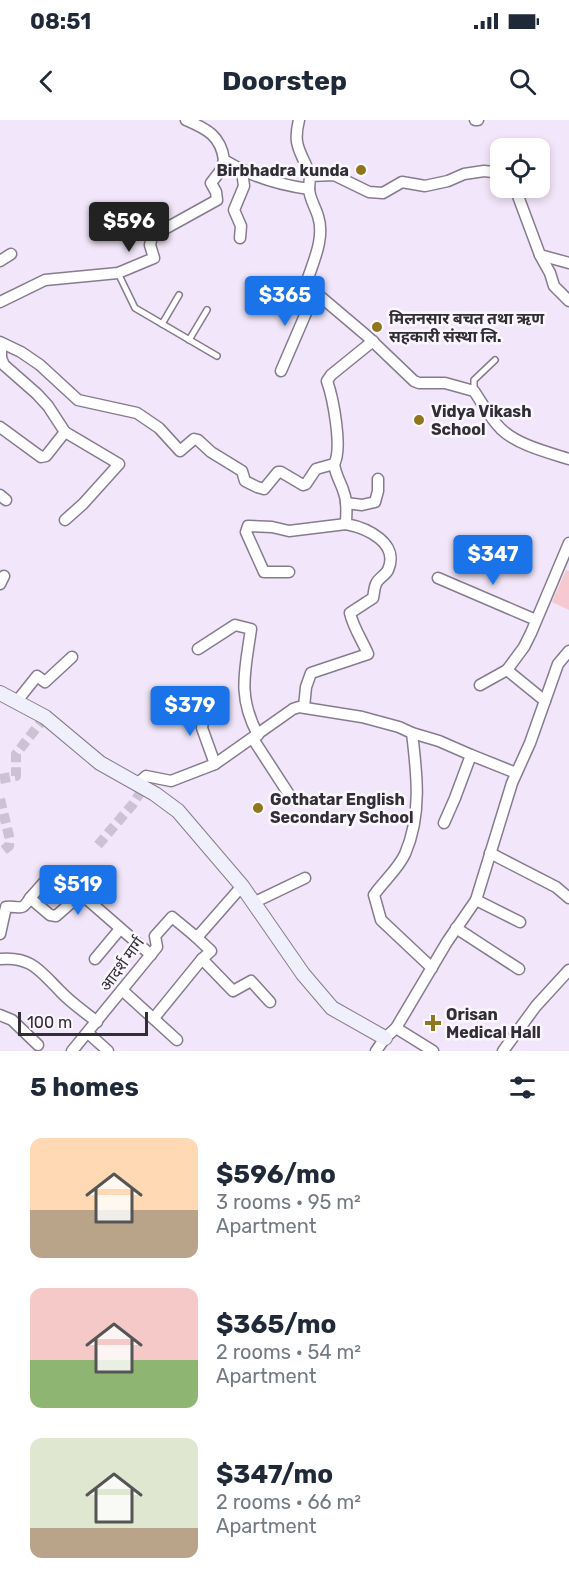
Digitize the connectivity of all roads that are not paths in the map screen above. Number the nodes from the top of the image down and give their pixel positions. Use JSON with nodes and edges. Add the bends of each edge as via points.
{"nodes":[{"id":1,"x":186,"y":120,"type":"edge"},
{"id":2,"x":298,"y":120,"type":"edge"},
{"id":3,"x":224,"y":160,"type":"junction"},
{"id":4,"x":242,"y":171,"type":"junction"},
{"id":5,"x":490,"y":172,"type":"edge"},
{"id":6,"x":310,"y":176,"type":"junction"},
{"id":7,"x":309,"y":189,"type":"junction"},
{"id":8,"x":519,"y":198,"type":"edge"},
{"id":9,"x":240,"y":238,"type":"dead end"},
{"id":10,"x":11,"y":254,"type":"dead end"},
{"id":11,"x":540,"y":255,"type":"junction"},
{"id":12,"x":0,"y":261,"type":"edge"},
{"id":13,"x":569,"y":264,"type":"edge"},
{"id":14,"x":118,"y":273,"type":"junction"},
{"id":15,"x":315,"y":292,"type":"junction"},
{"id":16,"x":179,"y":295,"type":"dead end"},
{"id":17,"x":569,"y":301,"type":"edge"},
{"id":18,"x":0,"y":302,"type":"edge"},
{"id":19,"x":207,"y":310,"type":"dead end"},
{"id":20,"x":162,"y":324,"type":"junction"},
{"id":21,"x":189,"y":339,"type":"junction"},
{"id":22,"x":373,"y":341,"type":"junction"},
{"id":23,"x":1,"y":342,"type":"edge"},
{"id":24,"x":217,"y":356,"type":"dead end"},
{"id":25,"x":495,"y":360,"type":"dead end"},
{"id":26,"x":281,"y":371,"type":"dead end"},
{"id":27,"x":474,"y":391,"type":"junction"},
{"id":28,"x":0,"y":427,"type":"edge"},
{"id":29,"x":64,"y":432,"type":"junction"},
{"id":30,"x":569,"y":459,"type":"edge"},
{"id":31,"x":334,"y":464,"type":"junction"},
{"id":32,"x":378,"y":479,"type":"dead end"},
{"id":33,"x":346,"y":503,"type":"junction"},
{"id":34,"x":66,"y":520,"type":"dead end"},
{"id":35,"x":346,"y":524,"type":"junction"},
{"id":36,"x":569,"y":543,"type":"edge"},
{"id":37,"x":289,"y":572,"type":"dead end"},
{"id":38,"x":438,"y":578,"type":"dead end"},
{"id":39,"x":536,"y":620,"type":"junction"},
{"id":40,"x":198,"y":649,"type":"dead end"},
{"id":41,"x":569,"y":651,"type":"edge"},
{"id":42,"x":72,"y":657,"type":"dead end"},
{"id":43,"x":507,"y":670,"type":"junction"},
{"id":44,"x":480,"y":685,"type":"dead end"},
{"id":45,"x":0,"y":693,"type":"edge"},
{"id":46,"x":202,"y":699,"type":"dead end"},
{"id":47,"x":17,"y":701,"type":"junction"},
{"id":48,"x":545,"y":701,"type":"junction"},
{"id":49,"x":304,"y":707,"type":"junction"},
{"id":50,"x":412,"y":733,"type":"junction"},
{"id":51,"x":255,"y":737,"type":"junction"},
{"id":52,"x":471,"y":755,"type":"junction"},
{"id":53,"x":214,"y":764,"type":"junction"},
{"id":54,"x":516,"y":773,"type":"junction"},
{"id":55,"x":137,"y":784,"type":"junction"},
{"id":56,"x":292,"y":799,"type":"dead end"},
{"id":57,"x":444,"y":823,"type":"dead end"},
{"id":58,"x":490,"y":853,"type":"junction"},
{"id":59,"x":305,"y":878,"type":"dead end"},
{"id":60,"x":46,"y":880,"type":"dead end"},
{"id":61,"x":242,"y":886,"type":"junction"},
{"id":62,"x":30,"y":898,"type":"junction"},
{"id":63,"x":569,"y":898,"type":"edge"},
{"id":64,"x":476,"y":900,"type":"junction"},
{"id":65,"x":255,"y":902,"type":"junction"},
{"id":66,"x":520,"y":922,"type":"dead end"},
{"id":67,"x":456,"y":928,"type":"junction"},
{"id":68,"x":120,"y":929,"type":"junction"},
{"id":69,"x":0,"y":934,"type":"edge"},
{"id":70,"x":195,"y":936,"type":"junction"},
{"id":71,"x":211,"y":953,"type":"junction"},
{"id":72,"x":151,"y":955,"type":"junction"},
{"id":73,"x":0,"y":959,"type":"edge"},
{"id":74,"x":95,"y":959,"type":"dead end"},
{"id":75,"x":432,"y":968,"type":"junction"},
{"id":76,"x":519,"y":969,"type":"dead end"},
{"id":77,"x":569,"y":970,"type":"edge"},
{"id":78,"x":122,"y":990,"type":"junction"},
{"id":79,"x":270,"y":1002,"type":"dead end"},
{"id":80,"x":0,"y":1015,"type":"edge"},
{"id":81,"x":154,"y":1018,"type":"junction"},
{"id":82,"x":97,"y":1022,"type":"junction"},
{"id":83,"x":396,"y":1028,"type":"junction"},
{"id":84,"x":88,"y":1033,"type":"junction"},
{"id":85,"x":385,"y":1038,"type":"junction"},
{"id":86,"x":177,"y":1040,"type":"dead end"},
{"id":87,"x":38,"y":1046,"type":"dead end"},
{"id":88,"x":72,"y":1051,"type":"edge"},
{"id":89,"x":108,"y":1051,"type":"edge"},
{"id":90,"x":376,"y":1051,"type":"edge"},
{"id":91,"x":433,"y":1051,"type":"edge"},
{"id":92,"x":503,"y":1051,"type":"edge"}],
"edges":[{"from":1,"to":3,"type":"street","via":[[217,138]]},
{"from":2,"to":6,"type":"street","via":[[296,144]]},
{"from":3,"to":4,"type":"street"},
{"from":3,"to":14,"type":"street","via":[[211,183],[218,196],[214,203],[155,234],[150,240],[154,258]]},
{"from":4,"to":7,"type":"street"},
{"from":4,"to":9,"type":"street","via":[[244,186],[234,210],[242,226]]},
{"from":5,"to":6,"type":"street","via":[[464,174],[425,186],[402,182],[383,193],[369,192],[334,175]]},
{"from":6,"to":7,"type":"street"},
{"from":7,"to":15,"type":"street","via":[[321,236],[307,281]]},
{"from":8,"to":11,"type":"street"},
{"from":10,"to":12,"type":"street"},
{"from":11,"to":13,"type":"street"},
{"from":11,"to":17,"type":"street","via":[[554,286]]},
{"from":14,"to":18,"type":"street","via":[[45,280]]},
{"from":14,"to":20,"type":"lane","via":[[135,309]]},
{"from":15,"to":22,"type":"street"},
{"from":15,"to":26,"type":"street"},
{"from":16,"to":20,"type":"lane"},
{"from":19,"to":21,"type":"lane"},
{"from":20,"to":21,"type":"lane"},
{"from":21,"to":24,"type":"lane"},
{"from":22,"to":27,"type":"street","via":[[414,381],[445,383]]},
{"from":22,"to":31,"type":"street","via":[[327,381],[338,448]]},
{"from":23,"to":29,"type":"street","via":[[4,365],[48,406]]},
{"from":23,"to":31,"type":"street","via":[[40,365],[78,400],[137,413],[159,428],[180,451],[198,440],[243,471],[245,481],[257,488],[267,487],[278,472],[303,485],[316,469]]},
{"from":25,"to":27,"type":"lane","via":[[474,380]]},
{"from":27,"to":30,"type":"street","via":[[503,431],[540,450]]},
{"from":28,"to":29,"type":"street","via":[[41,457],[46,456]]},
{"from":29,"to":34,"type":"street","via":[[118,464]]},
{"from":31,"to":33,"type":"street"},
{"from":32,"to":33,"type":"street","via":[[375,502]]},
{"from":33,"to":35,"type":"street"},
{"from":35,"to":37,"type":"street","via":[[289,531],[248,526],[264,572]]},
{"from":35,"to":49,"type":"street","via":[[377,536],[392,558],[387,572],[375,584],[373,598],[350,613],[368,654],[311,673]]},
{"from":36,"to":39,"type":"street"},
{"from":38,"to":39,"type":"street"},
{"from":39,"to":43,"type":"street","via":[[524,647]]},
{"from":40,"to":51,"type":"street","via":[[235,625],[251,629],[244,698]]},
{"from":41,"to":48,"type":"street","via":[[558,664]]},
{"from":42,"to":47,"type":"street","via":[[45,682],[37,676]]},
{"from":43,"to":44,"type":"street"},
{"from":43,"to":48,"type":"street"},
{"from":45,"to":47,"type":"street"},
{"from":46,"to":53,"type":"street","via":[[202,728]]},
{"from":47,"to":55,"type":"street","via":[[52,722],[100,763]]},
{"from":48,"to":54,"type":"street"},
{"from":49,"to":50,"type":"street","via":[[362,717]]},
{"from":49,"to":51,"type":"street","via":[[293,709]]},
{"from":50,"to":52,"type":"street"},
{"from":50,"to":75,"type":"street","via":[[418,777],[415,826],[404,856],[374,895],[381,920]]},
{"from":51,"to":53,"type":"street"},
{"from":51,"to":56,"type":"street"},
{"from":52,"to":54,"type":"street"},
{"from":52,"to":57,"type":"street"},
{"from":53,"to":55,"type":"street","via":[[171,781],[146,776]]},
{"from":54,"to":58,"type":"street"},
{"from":55,"to":61,"type":"street","via":[[178,812]]},
{"from":58,"to":63,"type":"street","via":[[556,887]]},
{"from":58,"to":64,"type":"street"},
{"from":59,"to":65,"type":"street"},
{"from":60,"to":62,"type":"street"},
{"from":61,"to":65,"type":"street"},
{"from":61,"to":70,"type":"street"},
{"from":62,"to":68,"type":"street","via":[[53,916],[82,894]]},
{"from":62,"to":69,"type":"street","via":[[20,909],[6,907]]},
{"from":64,"to":66,"type":"street"},
{"from":64,"to":67,"type":"street"},
{"from":65,"to":85,"type":"street","via":[[303,974],[332,1008]]},
{"from":67,"to":75,"type":"street"},
{"from":67,"to":76,"type":"street"},
{"from":68,"to":72,"type":"street"},
{"from":68,"to":74,"type":"street"},
{"from":70,"to":71,"type":"street"},
{"from":70,"to":72,"type":"street","name":"आदर्श मार्ग","via":[[172,917],[155,936],[157,947]]},
{"from":71,"to":79,"type":"street","via":[[233,991],[251,981]]},
{"from":71,"to":81,"type":"street"},
{"from":72,"to":78,"type":"street","name":"आदर्श मार्ग"},
{"from":73,"to":82,"type":"street","via":[[19,959],[36,966]]},
{"from":75,"to":83,"type":"street"},
{"from":77,"to":92,"type":"street"},
{"from":78,"to":81,"type":"street"},
{"from":78,"to":82,"type":"street","name":"आदर्श मार्ग"},
{"from":80,"to":87,"type":"street","via":[[12,1020]]},
{"from":81,"to":86,"type":"street"},
{"from":82,"to":84,"type":"street","name":"आदर्श मार्ग"},
{"from":83,"to":85,"type":"street"},
{"from":83,"to":91,"type":"street"},
{"from":84,"to":88,"type":"street","name":"आदर्श मार्ग"},
{"from":84,"to":89,"type":"street"},
{"from":85,"to":90,"type":"street"}]}
